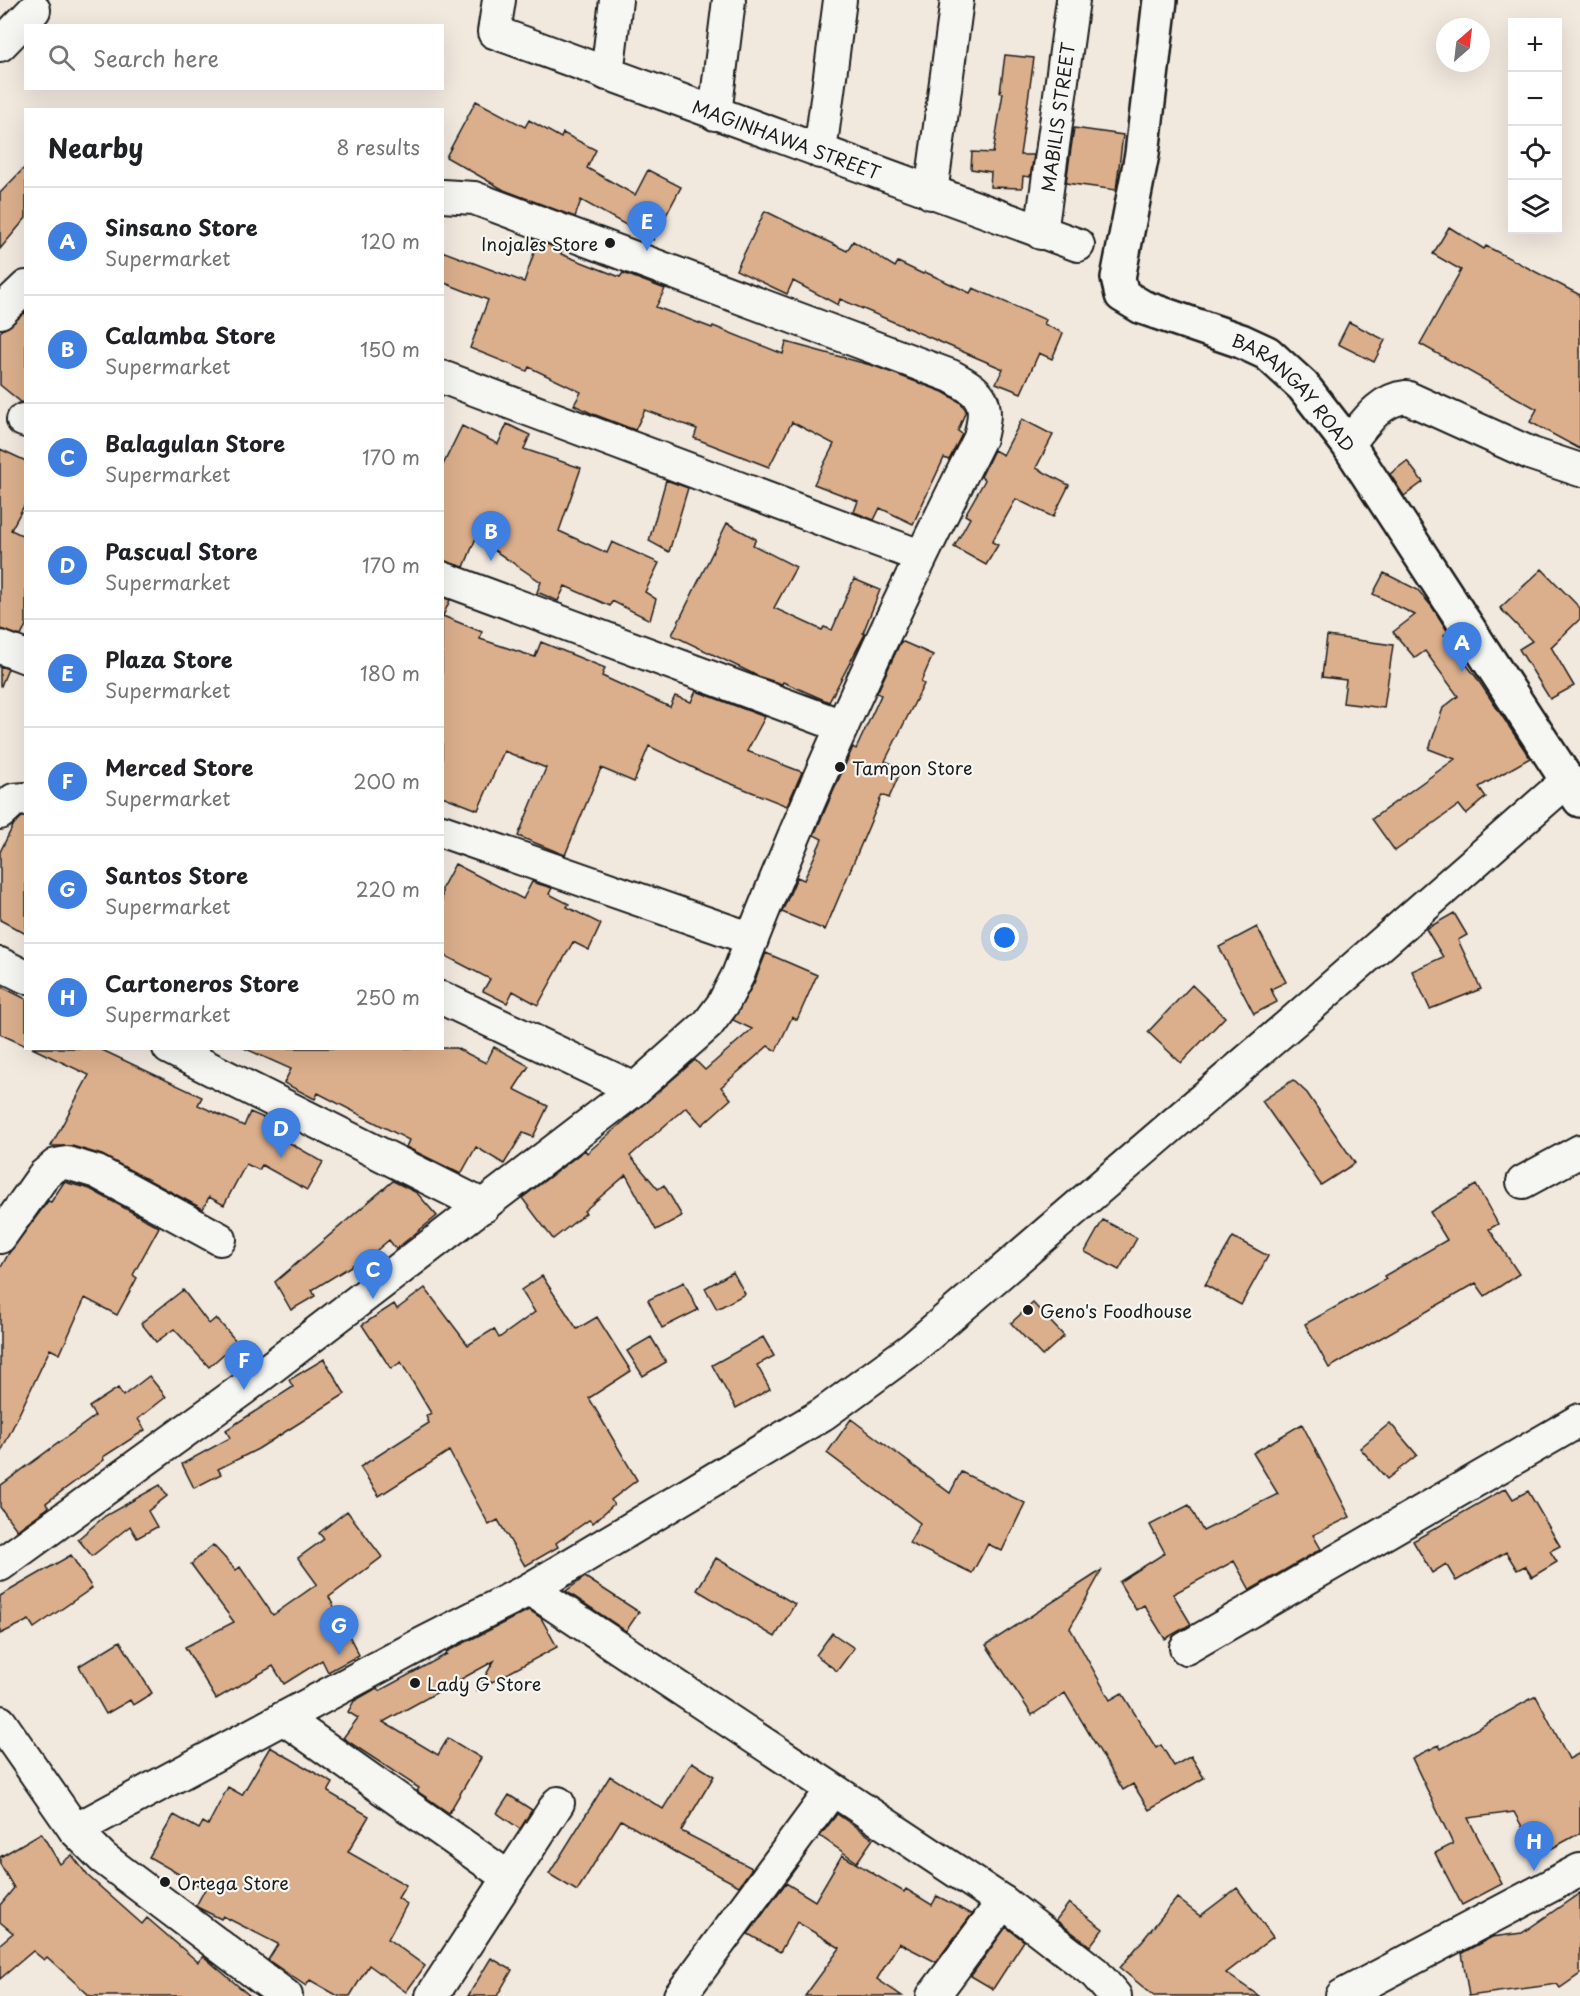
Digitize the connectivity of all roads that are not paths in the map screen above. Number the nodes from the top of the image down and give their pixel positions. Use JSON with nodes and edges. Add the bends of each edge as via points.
{"nodes":[{"id":1,"x":499,"y":0,"type":"edge"},
{"id":2,"x":616,"y":0,"type":"edge"},
{"id":3,"x":729,"y":0,"type":"edge"},
{"id":4,"x":840,"y":0,"type":"edge"},
{"id":5,"x":957,"y":0,"type":"edge"},
{"id":6,"x":1073,"y":0,"type":"edge"},
{"id":7,"x":1160,"y":0,"type":"edge"},
{"id":8,"x":34,"y":10,"type":"dead end"},
{"id":9,"x":0,"y":45,"type":"edge"},
{"id":10,"x":607,"y":74,"type":"junction"},
{"id":11,"x":715,"y":114,"type":"junction"},
{"id":12,"x":820,"y":152,"type":"junction"},
{"id":13,"x":931,"y":193,"type":"junction"},
{"id":14,"x":444,"y":196,"type":"edge"},
{"id":15,"x":1041,"y":233,"type":"junction"},
{"id":16,"x":1078,"y":244,"type":"dead end"},
{"id":17,"x":24,"y":289,"type":"edge"},
{"id":18,"x":0,"y":312,"type":"edge"},
{"id":19,"x":444,"y":378,"type":"edge"},
{"id":20,"x":1348,"y":444,"type":"junction"},
{"id":21,"x":1580,"y":470,"type":"edge"},
{"id":22,"x":920,"y":556,"type":"junction"},
{"id":23,"x":444,"y":579,"type":"edge"},
{"id":24,"x":0,"y":647,"type":"edge"},
{"id":25,"x":24,"y":656,"type":"edge"},
{"id":26,"x":842,"y":726,"type":"junction"},
{"id":27,"x":1574,"y":790,"type":"edge"},
{"id":28,"x":24,"y":799,"type":"edge"},
{"id":29,"x":0,"y":813,"type":"edge"},
{"id":30,"x":444,"y":832,"type":"edge"},
{"id":31,"x":752,"y":939,"type":"junction"},
{"id":32,"x":0,"y":964,"type":"edge"},
{"id":33,"x":24,"y":976,"type":"edge"},
{"id":34,"x":444,"y":999,"type":"edge"},
{"id":35,"x":173,"y":1050,"type":"edge"},
{"id":36,"x":635,"y":1089,"type":"junction"},
{"id":37,"x":1580,"y":1151,"type":"edge"},
{"id":38,"x":1523,"y":1182,"type":"dead end"},
{"id":39,"x":484,"y":1206,"type":"junction"},
{"id":40,"x":0,"y":1238,"type":"edge"},
{"id":41,"x":220,"y":1239,"type":"dead end"},
{"id":42,"x":1580,"y":1420,"type":"edge"},
{"id":43,"x":0,"y":1565,"type":"edge"},
{"id":44,"x":530,"y":1589,"type":"junction"},
{"id":45,"x":1186,"y":1648,"type":"dead end"},
{"id":46,"x":283,"y":1718,"type":"junction"},
{"id":47,"x":0,"y":1722,"type":"edge"},
{"id":48,"x":832,"y":1790,"type":"junction"},
{"id":49,"x":558,"y":1803,"type":"dead end"},
{"id":50,"x":75,"y":1830,"type":"junction"},
{"id":51,"x":1580,"y":1870,"type":"edge"},
{"id":52,"x":508,"y":1878,"type":"junction"},
{"id":53,"x":1003,"y":1902,"type":"junction"},
{"id":54,"x":279,"y":1994,"type":"edge"},
{"id":55,"x":432,"y":1996,"type":"edge"},
{"id":56,"x":680,"y":1996,"type":"edge"},
{"id":57,"x":933,"y":1996,"type":"edge"},
{"id":58,"x":1115,"y":1996,"type":"edge"},
{"id":59,"x":1342,"y":1996,"type":"edge"}],
"edges":[{"from":1,"to":10,"type":"street","name":"MAGINHAWA STREET","via":[[494,32]]},
{"from":2,"to":10,"type":"street"},
{"from":3,"to":11,"type":"street"},
{"from":4,"to":12,"type":"street"},
{"from":5,"to":13,"type":"street"},
{"from":6,"to":15,"type":"street","name":"MABILIS STREET"},
{"from":7,"to":20,"type":"street","name":"BARANGAY ROAD","via":[[1140,164],[1118,287],[1136,305],[1267,353],[1303,386]]},
{"from":8,"to":9,"type":"street"},
{"from":10,"to":11,"type":"street","name":"MAGINHAWA STREET"},
{"from":11,"to":12,"type":"street","name":"MAGINHAWA STREET"},
{"from":12,"to":13,"type":"street","name":"MAGINHAWA STREET"},
{"from":13,"to":15,"type":"street","name":"MAGINHAWA STREET"},
{"from":14,"to":22,"type":"street","via":[[474,198],[951,376],[975,389],[984,402],[980,438]]},
{"from":15,"to":16,"type":"street","name":"MAGINHAWA STREET"},
{"from":17,"to":18,"type":"street"},
{"from":19,"to":22,"type":"street"},
{"from":20,"to":21,"type":"street","via":[[1381,404],[1406,396],[1532,454]]},
{"from":20,"to":27,"type":"street","name":"BARANGAY ROAD"},
{"from":22,"to":26,"type":"street"},
{"from":23,"to":26,"type":"street"},
{"from":24,"to":25,"type":"street"},
{"from":26,"to":31,"type":"street"},
{"from":27,"to":44,"type":"street","via":[[1296,1019],[905,1354],[823,1414]]},
{"from":28,"to":29,"type":"street","via":[[14,800]]},
{"from":30,"to":31,"type":"street"},
{"from":31,"to":36,"type":"street","via":[[723,1004],[708,1024]]},
{"from":32,"to":33,"type":"street"},
{"from":34,"to":36,"type":"street"},
{"from":35,"to":39,"type":"street"},
{"from":36,"to":39,"type":"street"},
{"from":37,"to":38,"type":"street"},
{"from":39,"to":43,"type":"street","via":[[243,1389]]},
{"from":40,"to":41,"type":"street","via":[[44,1175],[56,1165],[67,1163],[97,1172]]},
{"from":42,"to":45,"type":"street"},
{"from":44,"to":46,"type":"street"},
{"from":44,"to":48,"type":"street"},
{"from":46,"to":50,"type":"street"},
{"from":46,"to":52,"type":"street"},
{"from":47,"to":50,"type":"street"},
{"from":48,"to":53,"type":"street"},
{"from":48,"to":56,"type":"street"},
{"from":49,"to":52,"type":"street"},
{"from":50,"to":54,"type":"street","via":[[132,1882]]},
{"from":51,"to":59,"type":"street"},
{"from":52,"to":55,"type":"street"},
{"from":53,"to":57,"type":"street"},
{"from":53,"to":58,"type":"street","via":[[1095,1972]]}]}
